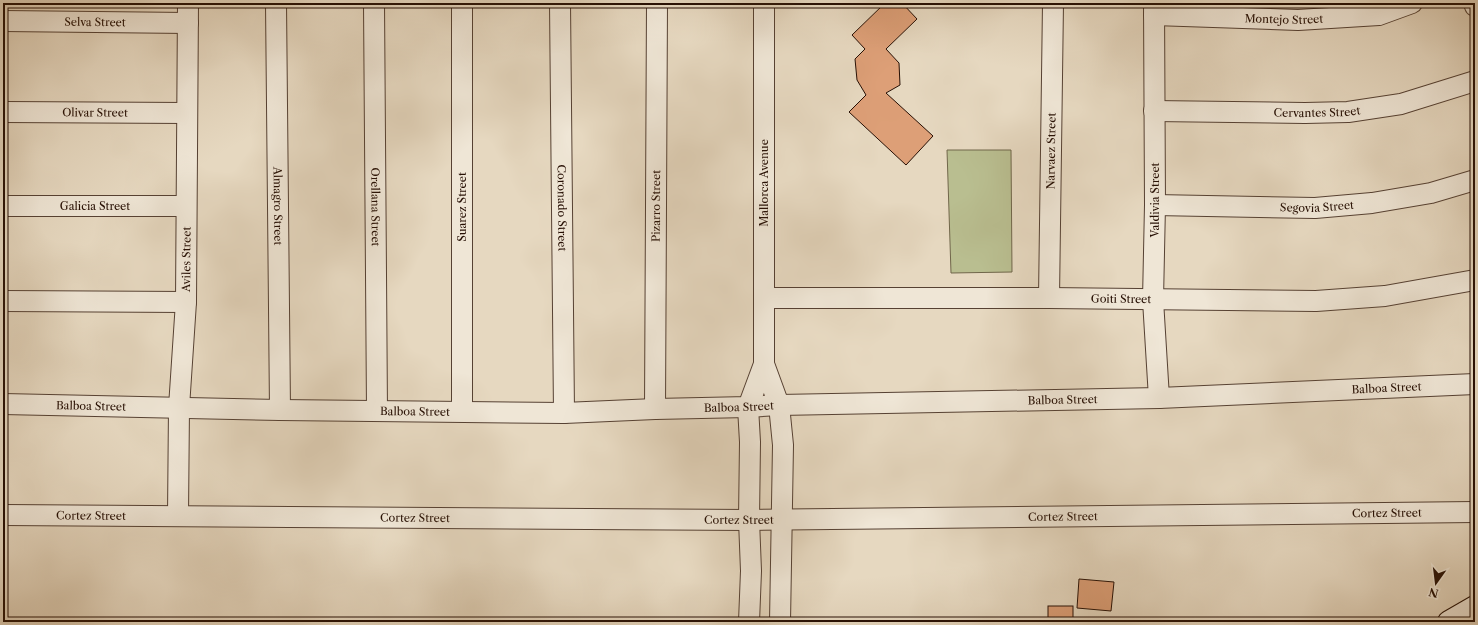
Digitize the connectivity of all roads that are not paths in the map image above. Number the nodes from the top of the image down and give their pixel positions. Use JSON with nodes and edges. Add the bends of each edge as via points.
{"nodes":[{"id":1,"x":188,"y":3,"type":"edge"},
{"id":2,"x":276,"y":3,"type":"edge"},
{"id":3,"x":374,"y":3,"type":"edge"},
{"id":4,"x":462,"y":3,"type":"edge"},
{"id":5,"x":560,"y":3,"type":"edge"},
{"id":6,"x":657,"y":3,"type":"edge"},
{"id":7,"x":764,"y":3,"type":"edge"},
{"id":8,"x":1053,"y":3,"type":"edge"},
{"id":9,"x":1412,"y":3,"type":"edge"},
{"id":10,"x":1154,"y":9,"type":"edge"},
{"id":11,"x":3,"y":21,"type":"edge"},
{"id":12,"x":188,"y":23,"type":"junction"},
{"id":13,"x":1475,"y":81,"type":"edge"},
{"id":14,"x":1154,"y":111,"type":"junction"},
{"id":15,"x":3,"y":112,"type":"edge"},
{"id":16,"x":187,"y":113,"type":"junction"},
{"id":17,"x":1475,"y":180,"type":"edge"},
{"id":18,"x":1155,"y":205,"type":"junction"},
{"id":19,"x":3,"y":206,"type":"edge"},
{"id":20,"x":186,"y":206,"type":"junction"},
{"id":21,"x":1475,"y":280,"type":"edge"},
{"id":22,"x":765,"y":298,"type":"junction"},
{"id":23,"x":1049,"y":298,"type":"junction"},
{"id":24,"x":1153,"y":300,"type":"junction"},
{"id":25,"x":3,"y":301,"type":"edge"},
{"id":26,"x":186,"y":302,"type":"junction"},
{"id":27,"x":764,"y":364,"type":"junction"},
{"id":28,"x":1475,"y":384,"type":"edge"},
{"id":29,"x":1159,"y":398,"type":"junction"},
{"id":30,"x":3,"y":404,"type":"edge"},
{"id":31,"x":780,"y":405,"type":"junction"},
{"id":32,"x":179,"y":407,"type":"junction"},
{"id":33,"x":748,"y":407,"type":"junction"},
{"id":34,"x":655,"y":408,"type":"junction"},
{"id":35,"x":280,"y":410,"type":"junction"},
{"id":36,"x":377,"y":411,"type":"junction"},
{"id":37,"x":462,"y":412,"type":"junction"},
{"id":38,"x":564,"y":412,"type":"junction"},
{"id":39,"x":1475,"y":512,"type":"edge"},
{"id":40,"x":3,"y":515,"type":"edge"},
{"id":41,"x":178,"y":516,"type":"junction"},
{"id":42,"x":749,"y":520,"type":"junction"},
{"id":43,"x":782,"y":520,"type":"junction"},
{"id":44,"x":780,"y":592,"type":"junction"},
{"id":45,"x":749,"y":594,"type":"junction"},
{"id":46,"x":1475,"y":606,"type":"edge"},
{"id":47,"x":749,"y":622,"type":"edge"},
{"id":48,"x":780,"y":622,"type":"edge"},
{"id":49,"x":1449,"y":622,"type":"edge"}],
"edges":[{"from":1,"to":12,"type":"street","name":"Aviles Street"},
{"from":2,"to":35,"type":"street","name":"Almagro Street"},
{"from":3,"to":36,"type":"street","name":"Orellana Street"},
{"from":4,"to":37,"type":"street","name":"Suarez Street"},
{"from":5,"to":38,"type":"street","name":"Coronado Street"},
{"from":6,"to":34,"type":"street","name":"Pizarro Street"},
{"from":7,"to":22,"type":"street","name":"Mallorca Avenue"},
{"from":8,"to":23,"type":"street","name":"Narvaez Street"},
{"from":9,"to":10,"type":"street","name":"Montejo Street","via":[[1379,15],[1298,20]]},
{"from":10,"to":14,"type":"street","name":"Valdivia Street"},
{"from":11,"to":12,"type":"street","name":"Selva Street"},
{"from":12,"to":16,"type":"street","name":"Aviles Street"},
{"from":13,"to":14,"type":"street","name":"Cervantes Street","via":[[1401,104],[1348,112]]},
{"from":14,"to":18,"type":"street","name":"Valdivia Street"},
{"from":15,"to":16,"type":"street","name":"Olivar Street"},
{"from":16,"to":20,"type":"street","name":"Aviles Street"},
{"from":17,"to":18,"type":"street","name":"Segovia Street","via":[[1431,193],[1315,208]]},
{"from":18,"to":24,"type":"street","name":"Valdivia Street"},
{"from":19,"to":20,"type":"street","name":"Galicia Street"},
{"from":20,"to":26,"type":"street","name":"Aviles Street"},
{"from":21,"to":24,"type":"street","name":"Goiti Street","via":[[1385,296],[1316,301]]},
{"from":22,"to":23,"type":"street","name":"Goiti Street"},
{"from":22,"to":27,"type":"street","name":"Mallorca Avenue"},
{"from":23,"to":24,"type":"street","name":"Goiti Street"},
{"from":24,"to":29,"type":"street","name":"Valdivia Street"},
{"from":25,"to":26,"type":"street"},
{"from":26,"to":32,"type":"street","name":"Aviles Street"},
{"from":27,"to":31,"type":"street","name":"Mallorca Avenue"},
{"from":27,"to":33,"type":"street","name":"Mallorca Avenue"},
{"from":28,"to":29,"type":"street","name":"Balboa Street"},
{"from":29,"to":31,"type":"street","name":"Balboa Street"},
{"from":30,"to":32,"type":"street","name":"Balboa Street"},
{"from":31,"to":33,"type":"street","name":"Balboa Street"},
{"from":31,"to":43,"type":"street","name":"Mallorca Avenue","via":[[783,445]]},
{"from":32,"to":35,"type":"street","name":"Balboa Street"},
{"from":32,"to":41,"type":"street","name":"Aviles Street"},
{"from":33,"to":34,"type":"street","name":"Balboa Street"},
{"from":33,"to":42,"type":"street","name":"Mallorca Avenue"},
{"from":34,"to":38,"type":"street","name":"Balboa Street"},
{"from":35,"to":36,"type":"street","name":"Balboa Street"},
{"from":36,"to":37,"type":"street","name":"Balboa Street"},
{"from":37,"to":38,"type":"street","name":"Balboa Street"},
{"from":39,"to":43,"type":"street","name":"Cortez Street"},
{"from":40,"to":41,"type":"street","name":"Cortez Street"},
{"from":41,"to":42,"type":"street","name":"Cortez Street"},
{"from":42,"to":43,"type":"street","name":"Cortez Street"},
{"from":42,"to":45,"type":"street","name":"Mallorca Avenue"},
{"from":43,"to":44,"type":"street","name":"Mallorca Avenue"},
{"from":44,"to":45,"type":"street"},
{"from":44,"to":48,"type":"street","name":"Mallorca Avenue"},
{"from":45,"to":47,"type":"street","name":"Mallorca Avenue"},
{"from":46,"to":49,"type":"main road"}]}
